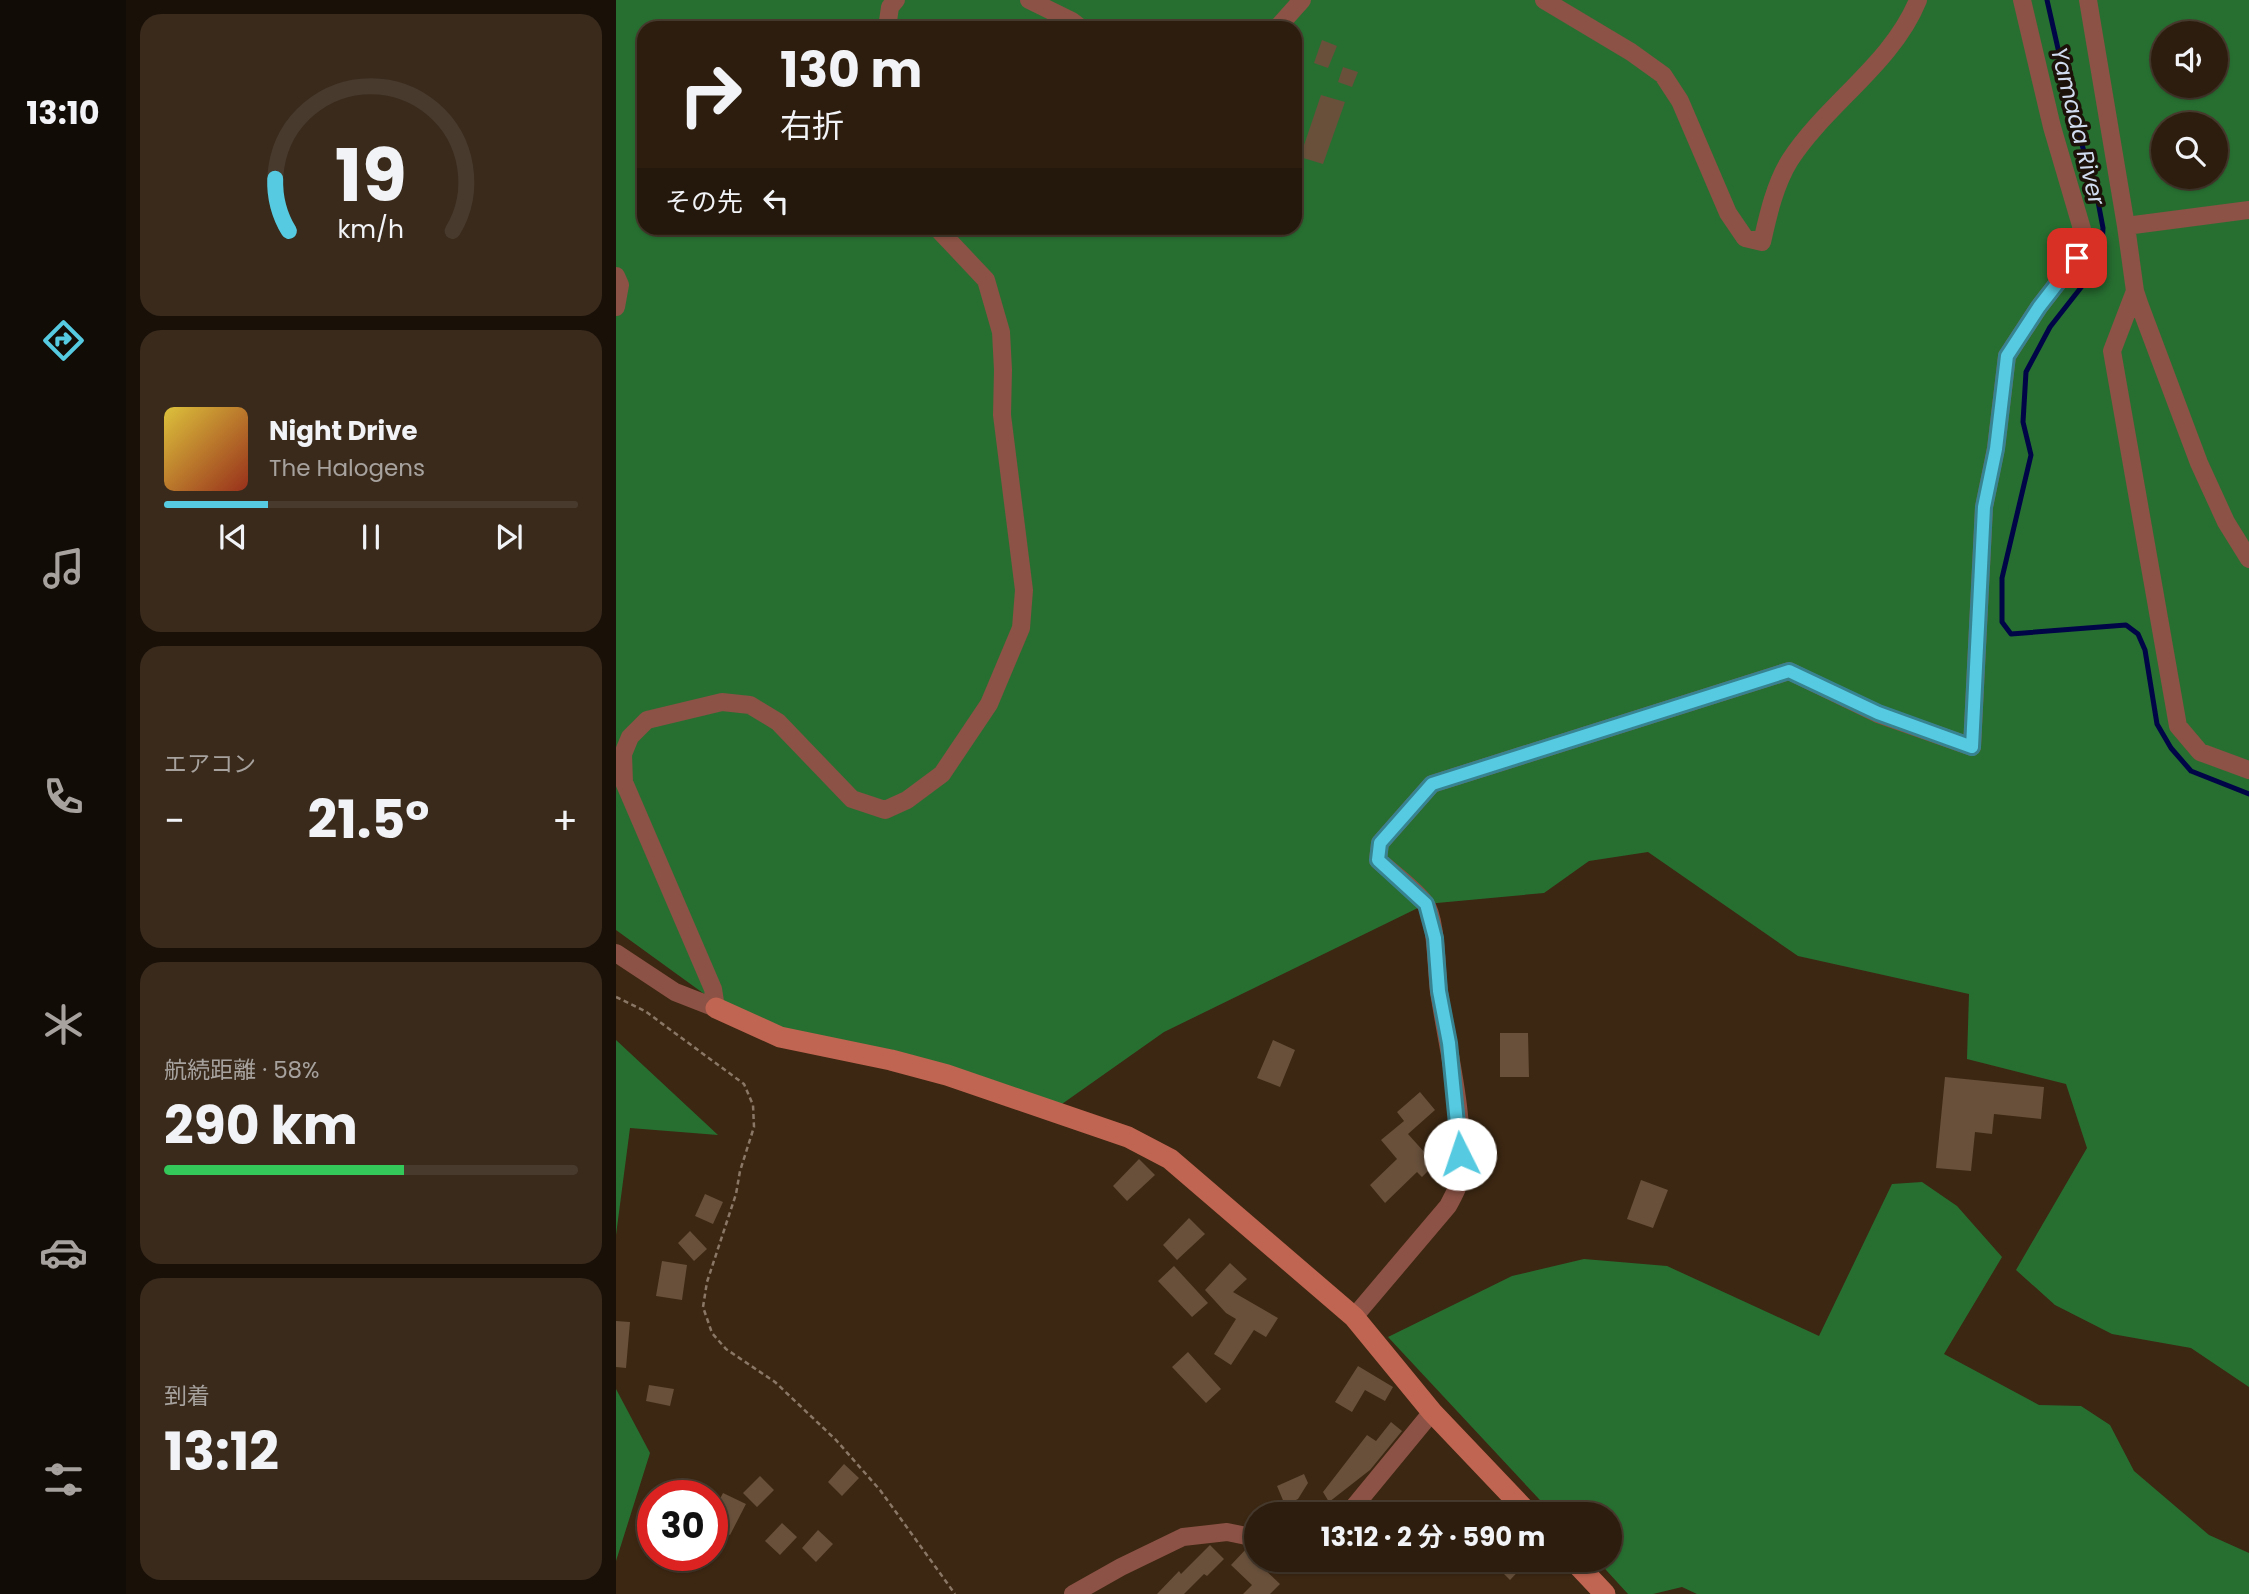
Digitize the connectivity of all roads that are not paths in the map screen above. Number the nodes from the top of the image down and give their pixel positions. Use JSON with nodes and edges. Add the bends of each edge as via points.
{"nodes":[{"id":1,"x":896,"y":0,"type":"edge"},
{"id":2,"x":1029,"y":0,"type":"edge"},
{"id":3,"x":1302,"y":0,"type":"edge"},
{"id":4,"x":1544,"y":0,"type":"edge"},
{"id":5,"x":1918,"y":0,"type":"edge"},
{"id":6,"x":2022,"y":0,"type":"edge"},
{"id":7,"x":2088,"y":0,"type":"edge"},
{"id":8,"x":888,"y":21,"type":"edge"},
{"id":9,"x":1073,"y":21,"type":"edge"},
{"id":10,"x":1284,"y":21,"type":"edge"},
{"id":11,"x":2249,"y":210,"type":"edge"},
{"id":12,"x":2126,"y":226,"type":"junction"},
{"id":13,"x":944,"y":235,"type":"edge"},
{"id":14,"x":616,"y":276,"type":"edge"},
{"id":15,"x":2135,"y":291,"type":"junction"},
{"id":16,"x":616,"y":307,"type":"edge"},
{"id":17,"x":2249,"y":559,"type":"edge"},
{"id":18,"x":2249,"y":769,"type":"edge"},
{"id":19,"x":616,"y":953,"type":"edge"},
{"id":20,"x":716,"y":1008,"type":"junction"},
{"id":21,"x":1354,"y":1317,"type":"junction"},
{"id":22,"x":1432,"y":1412,"type":"junction"},
{"id":23,"x":1358,"y":1502,"type":"edge"},
{"id":24,"x":1518,"y":1502,"type":"edge"},
{"id":25,"x":1244,"y":1536,"type":"edge"},
{"id":26,"x":1584,"y":1572,"type":"edge"},
{"id":27,"x":1073,"y":1594,"type":"edge"},
{"id":28,"x":1605,"y":1594,"type":"edge"}],
"edges":[{"from":1,"to":8,"type":"street"},
{"from":2,"to":9,"type":"street"},
{"from":3,"to":10,"type":"street"},
{"from":4,"to":5,"type":"street","via":[[1663,75],[1680,101],[1728,213],[1745,238],[1762,242],[1789,162],[1891,45]]},
{"from":6,"to":21,"type":"street","via":[[2084,245],[2007,356],[1984,507],[1972,747],[1878,713],[1789,671],[1432,784],[1380,843],[1378,860],[1426,904],[1435,938],[1461,1174],[1448,1206]]},
{"from":7,"to":12,"type":"street"},
{"from":11,"to":12,"type":"street"},
{"from":12,"to":15,"type":"street"},
{"from":13,"to":20,"type":"street","via":[[986,280],[1000,332],[1002,415],[1024,590],[1021,628],[989,704],[942,774],[885,810],[852,799],[778,722],[750,705],[722,702],[647,720],[630,737],[623,754],[624,782],[713,989]]},
{"from":14,"to":16,"type":"street","via":[[620,285]]},
{"from":15,"to":17,"type":"street","via":[[2199,463]]},
{"from":15,"to":18,"type":"street","via":[[2112,351],[2178,726],[2200,752]]},
{"from":19,"to":20,"type":"street","via":[[675,992]]},
{"from":20,"to":21,"type":"street","via":[[780,1037],[947,1075],[1128,1137],[1170,1159]]},
{"from":21,"to":22,"type":"street"},
{"from":22,"to":23,"type":"street"},
{"from":22,"to":24,"type":"street"},
{"from":25,"to":27,"type":"street","via":[[1227,1532],[1183,1537]]},
{"from":26,"to":28,"type":"street"}]}
